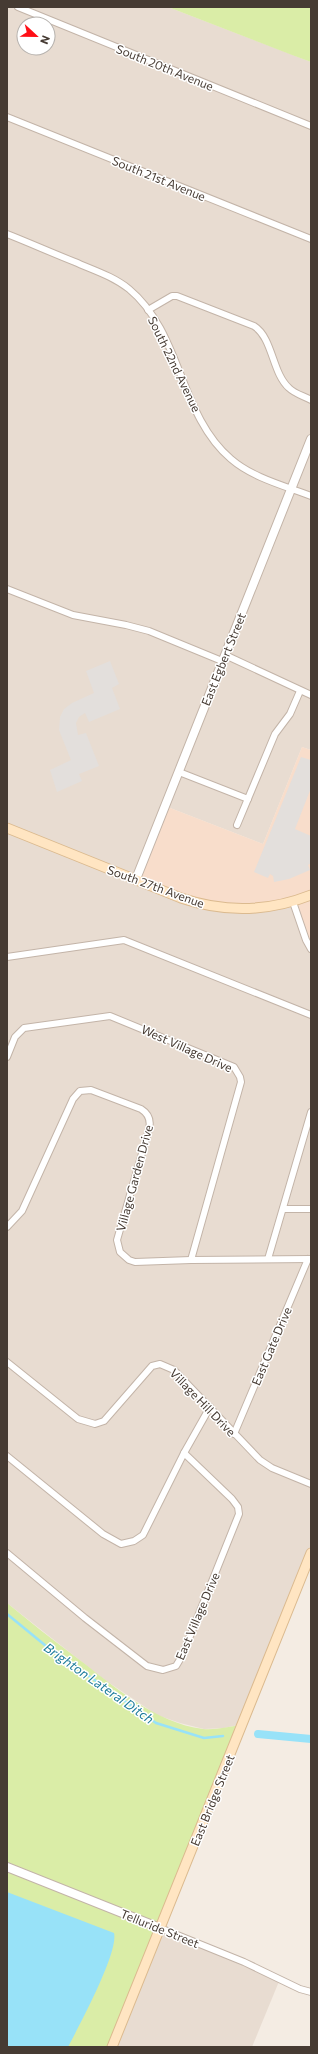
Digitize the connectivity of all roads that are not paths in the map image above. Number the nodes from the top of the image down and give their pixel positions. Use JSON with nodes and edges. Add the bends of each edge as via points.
{"nodes":[{"id":1,"x":18,"y":7,"type":"edge"},
{"id":2,"x":7,"y":117,"type":"edge"},
{"id":3,"x":311,"y":126,"type":"edge"},
{"id":4,"x":7,"y":234,"type":"edge"},
{"id":5,"x":311,"y":239,"type":"edge"},
{"id":6,"x":148,"y":310,"type":"junction"},
{"id":7,"x":311,"y":400,"type":"edge"},
{"id":8,"x":311,"y":439,"type":"edge"},
{"id":9,"x":292,"y":489,"type":"junction"},
{"id":10,"x":311,"y":496,"type":"edge"},
{"id":11,"x":7,"y":589,"type":"edge"},
{"id":12,"x":223,"y":658,"type":"junction"},
{"id":13,"x":300,"y":691,"type":"junction"},
{"id":14,"x":311,"y":695,"type":"edge"},
{"id":15,"x":179,"y":772,"type":"junction"},
{"id":16,"x":248,"y":799,"type":"junction"},
{"id":17,"x":237,"y":825,"type":"dead end"},
{"id":18,"x":7,"y":828,"type":"edge"},
{"id":19,"x":136,"y":879,"type":"junction"},
{"id":20,"x":311,"y":895,"type":"edge"},
{"id":21,"x":292,"y":902,"type":"junction"},
{"id":22,"x":311,"y":949,"type":"edge"},
{"id":23,"x":7,"y":956,"type":"edge"},
{"id":24,"x":311,"y":1015,"type":"edge"},
{"id":25,"x":7,"y":1056,"type":"edge"},
{"id":26,"x":311,"y":1112,"type":"edge"},
{"id":27,"x":283,"y":1209,"type":"junction"},
{"id":28,"x":311,"y":1209,"type":"edge"},
{"id":29,"x":7,"y":1227,"type":"edge"},
{"id":30,"x":268,"y":1259,"type":"junction"},
{"id":31,"x":310,"y":1259,"type":"edge"},
{"id":32,"x":191,"y":1260,"type":"junction"},
{"id":33,"x":7,"y":1362,"type":"edge"},
{"id":34,"x":210,"y":1407,"type":"junction"},
{"id":35,"x":234,"y":1434,"type":"junction"},
{"id":36,"x":184,"y":1453,"type":"junction"},
{"id":37,"x":7,"y":1456,"type":"edge"},
{"id":38,"x":311,"y":1484,"type":"edge"},
{"id":39,"x":7,"y":1553,"type":"edge"},
{"id":40,"x":311,"y":1553,"type":"edge"},
{"id":41,"x":7,"y":1867,"type":"edge"},
{"id":42,"x":160,"y":1928,"type":"junction"},
{"id":43,"x":311,"y":1992,"type":"edge"},
{"id":44,"x":112,"y":2047,"type":"edge"}],
"edges":[{"from":1,"to":3,"type":"street","name":"South 20th Avenue"},
{"from":2,"to":5,"type":"street","name":"South 21st Avenue"},
{"from":4,"to":6,"type":"street","name":"South 22nd Avenue","via":[[107,275],[129,290]]},
{"from":6,"to":7,"type":"street","via":[[172,296],[177,296],[254,326],[263,334],[284,383],[296,393]]},
{"from":6,"to":9,"type":"street","name":"South 22nd Avenue","via":[[165,338],[201,418],[216,443],[244,468]]},
{"from":8,"to":9,"type":"street","name":"East Egbert Street"},
{"from":9,"to":10,"type":"street","name":"South 22nd Avenue"},
{"from":9,"to":12,"type":"street","name":"East Egbert Street"},
{"from":11,"to":12,"type":"street","via":[[73,615],[149,631]]},
{"from":12,"to":13,"type":"street"},
{"from":12,"to":15,"type":"street","name":"East Egbert Street"},
{"from":13,"to":14,"type":"street"},
{"from":13,"to":16,"type":"street","via":[[290,714],[275,734]]},
{"from":15,"to":16,"type":"street"},
{"from":15,"to":19,"type":"street","name":"East Egbert Street"},
{"from":16,"to":17,"type":"street"},
{"from":18,"to":19,"type":"main road","name":"South 27th Avenue"},
{"from":19,"to":21,"type":"main road","name":"South 27th Avenue","via":[[190,901],[222,908],[251,909]]},
{"from":20,"to":21,"type":"main road","name":"South 27th Avenue"},
{"from":21,"to":22,"type":"street"},
{"from":23,"to":24,"type":"street","via":[[124,940]]},
{"from":25,"to":32,"type":"street","name":"West Village Drive","via":[[15,1038],[24,1028],[110,1016],[234,1067],[238,1071],[241,1082]]},
{"from":26,"to":27,"type":"street"},
{"from":27,"to":28,"type":"street"},
{"from":27,"to":30,"type":"street"},
{"from":29,"to":32,"type":"street","name":"Village Garden Drive","via":[[22,1211],[73,1098],[80,1091],[91,1090],[141,1109],[150,1120],[117,1240],[120,1252],[135,1262]]},
{"from":30,"to":31,"type":"street","name":"Village Garden Drive"},
{"from":30,"to":32,"type":"street","name":"Village Garden Drive"},
{"from":31,"to":35,"type":"street","name":"East Gate Drive"},
{"from":33,"to":34,"type":"street","name":"Village Hill Drive","via":[[78,1419],[89,1424],[104,1421],[149,1368],[160,1364],[174,1370]]},
{"from":34,"to":35,"type":"street","name":"Village Hill Drive"},
{"from":34,"to":36,"type":"street"},
{"from":35,"to":38,"type":"street","name":"Village Hill Drive","via":[[267,1465]]},
{"from":36,"to":37,"type":"street","via":[[143,1535],[124,1545],[103,1534]]},
{"from":36,"to":39,"type":"street","name":"East Village Drive","via":[[232,1499],[238,1507],[238,1514],[182,1656],[172,1668],[159,1670],[147,1666]]},
{"from":40,"to":42,"type":"main road","name":"East Bridge Street"},
{"from":41,"to":42,"type":"street","name":"Telluride Street"},
{"from":42,"to":43,"type":"street","name":"Telluride Street"},
{"from":42,"to":44,"type":"main road","name":"East Bridge Street"}]}
